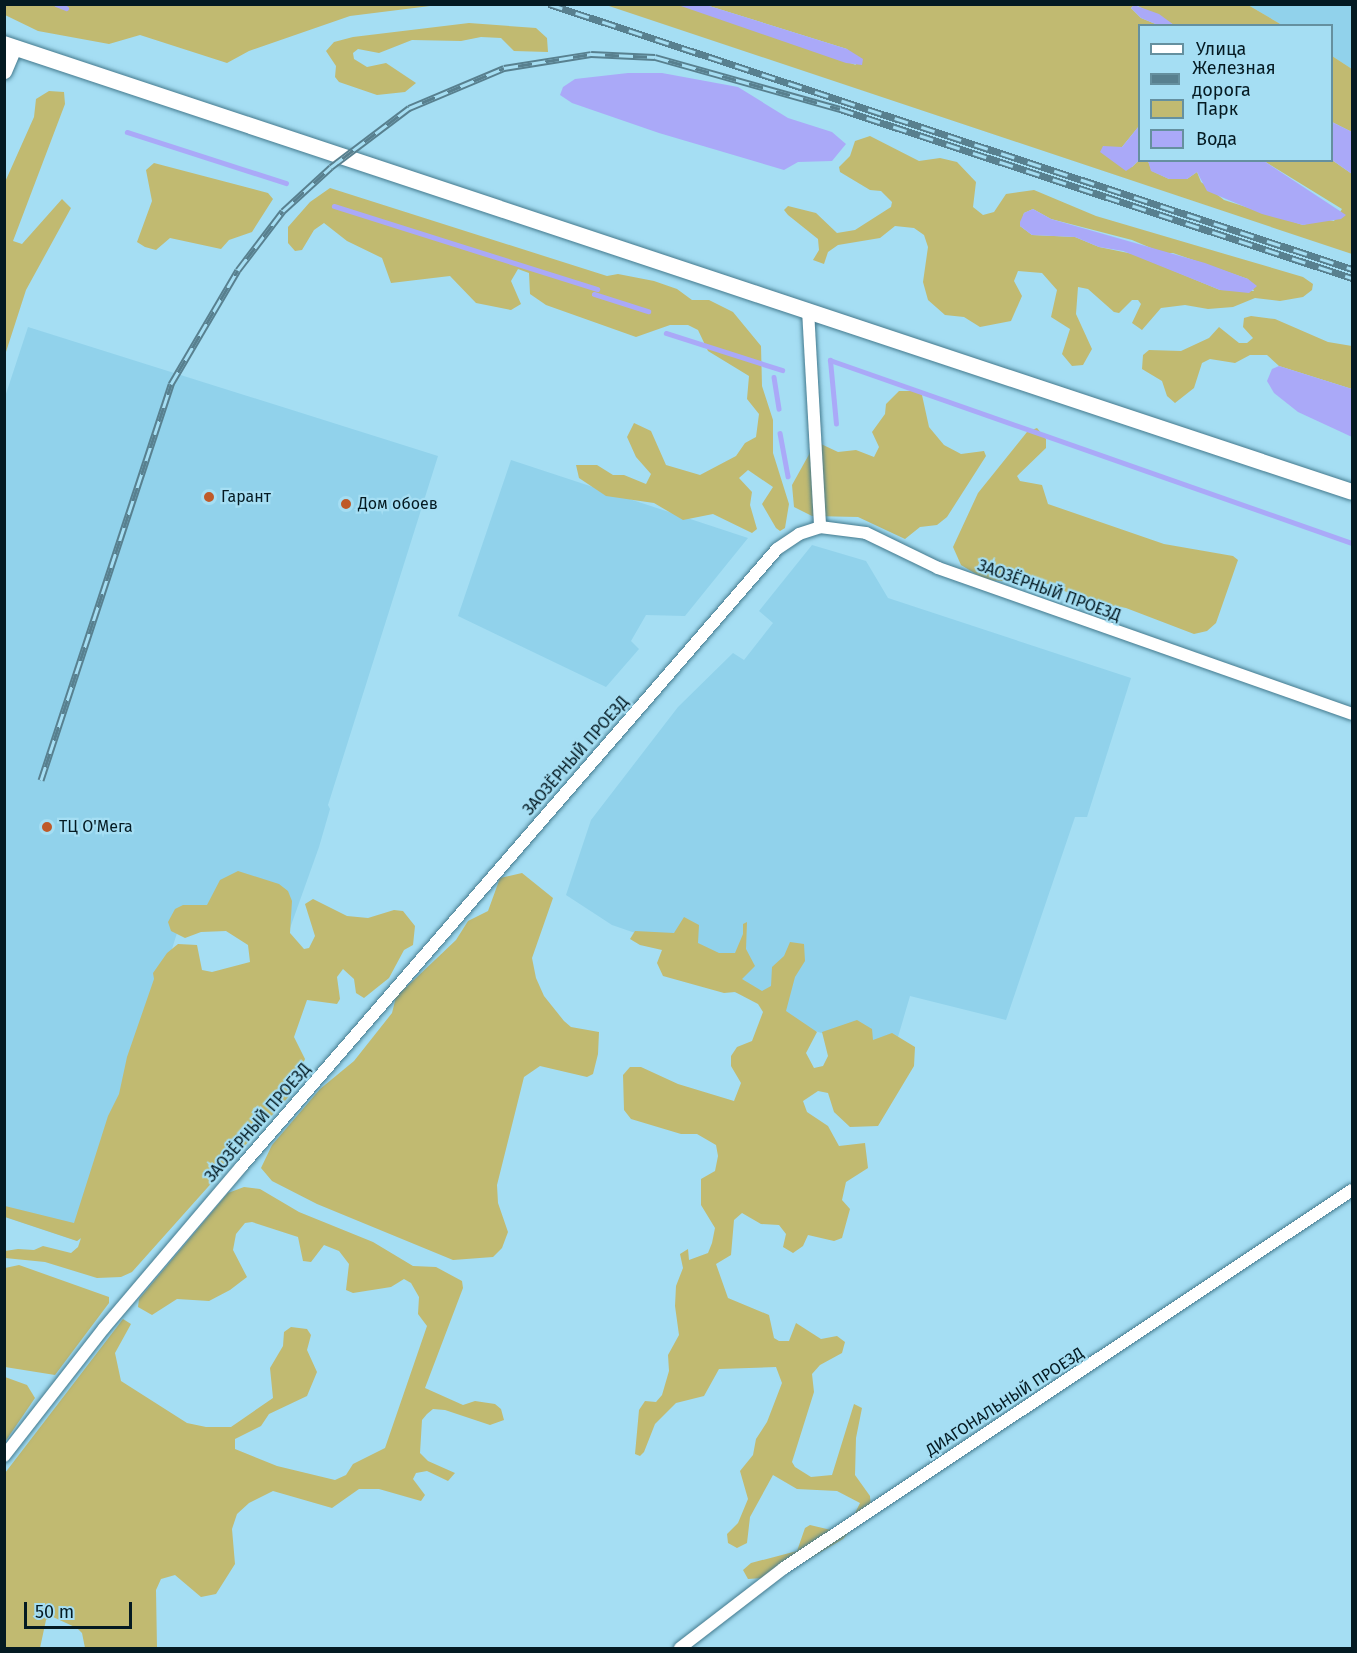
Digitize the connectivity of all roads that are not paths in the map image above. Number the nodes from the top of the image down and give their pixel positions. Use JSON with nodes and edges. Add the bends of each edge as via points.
{"nodes":[{"id":1,"x":9,"y":46,"type":"edge"},
{"id":2,"x":4,"y":71,"type":"edge"},
{"id":3,"x":808,"y":310,"type":"junction"},
{"id":4,"x":1353,"y":492,"type":"edge"},
{"id":5,"x":819,"y":527,"type":"junction"},
{"id":6,"x":1353,"y":714,"type":"edge"},
{"id":7,"x":1353,"y":1190,"type":"edge"},
{"id":8,"x":4,"y":1456,"type":"edge"},
{"id":9,"x":680,"y":1648,"type":"edge"}],
"edges":[{"from":1,"to":2,"type":"street"},
{"from":1,"to":3,"type":"main road"},
{"from":3,"to":4,"type":"main road"},
{"from":3,"to":5,"type":"street"},
{"from":5,"to":6,"type":"street","name":"ЗАОЗЁРНЫЙ ПРОЕЗД","via":[[866,533],[938,568]]},
{"from":5,"to":8,"type":"street","name":"ЗАОЗЁРНЫЙ ПРОЕЗД","via":[[799,534],[777,549],[104,1328]]},
{"from":7,"to":9,"type":"street","name":"ДИАГОНАЛЬНЫЙ ПРОЕЗД","via":[[784,1568]]}]}
